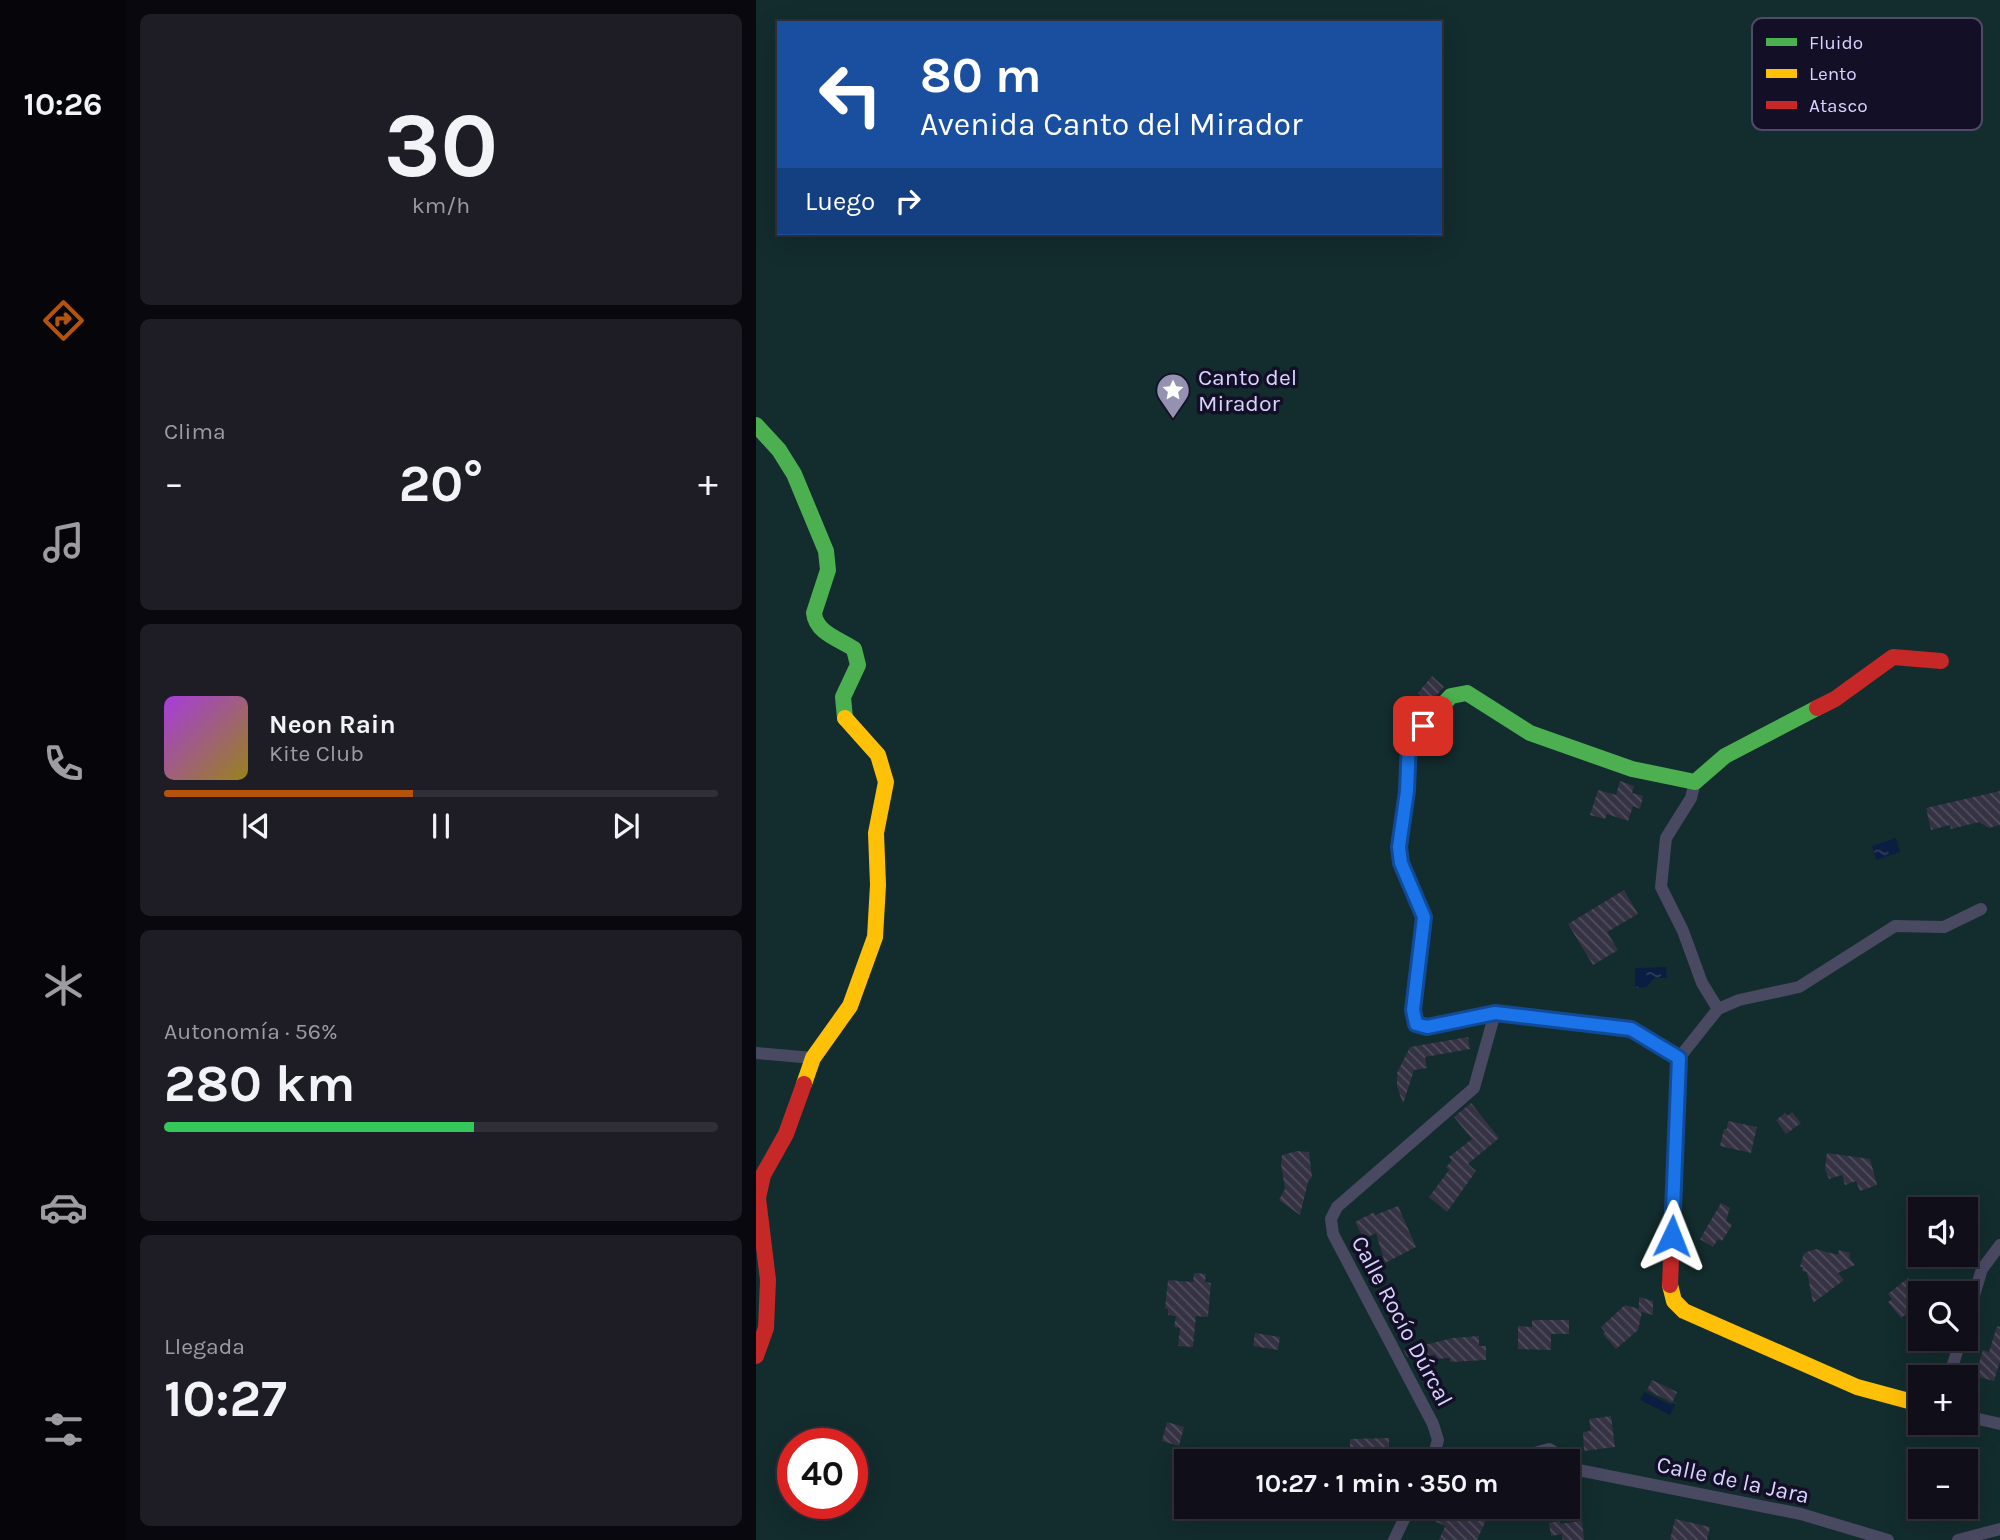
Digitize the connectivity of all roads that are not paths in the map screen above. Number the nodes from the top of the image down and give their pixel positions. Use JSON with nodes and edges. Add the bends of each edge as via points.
{"nodes":[{"id":1,"x":756,"y":425,"type":"edge"},
{"id":2,"x":1941,"y":662,"type":"dead end"},
{"id":3,"x":1695,"y":782,"type":"junction"},
{"id":4,"x":1981,"y":909,"type":"dead end"},
{"id":5,"x":1718,"y":1009,"type":"junction"},
{"id":6,"x":1495,"y":1013,"type":"junction"},
{"id":7,"x":756,"y":1054,"type":"edge"},
{"id":8,"x":1679,"y":1058,"type":"junction"},
{"id":9,"x":813,"y":1059,"type":"junction"},
{"id":10,"x":2000,"y":1245,"type":"edge"},
{"id":11,"x":1978,"y":1282,"type":"edge"},
{"id":12,"x":756,"y":1356,"type":"edge"},
{"id":13,"x":1908,"y":1401,"type":"edge"},
{"id":14,"x":1978,"y":1419,"type":"edge"},
{"id":15,"x":2000,"y":1424,"type":"edge"},
{"id":16,"x":1435,"y":1449,"type":"edge"},
{"id":17,"x":1580,"y":1470,"type":"edge"},
{"id":18,"x":1404,"y":1519,"type":"edge"},
{"id":19,"x":2000,"y":1529,"type":"edge"},
{"id":20,"x":1394,"y":1540,"type":"edge"},
{"id":21,"x":1888,"y":1540,"type":"edge"},
{"id":22,"x":1958,"y":1540,"type":"edge"}],
"edges":[{"from":1,"to":9,"type":"street","via":[[798,478],[828,562],[814,608],[816,623],[853,649],[858,665],[843,697],[845,718],[877,755],[886,782],[876,833],[875,937],[850,1006]]},
{"from":2,"to":3,"type":"street","via":[[1893,657],[1835,699],[1725,755]]},
{"from":3,"to":5,"type":"street","via":[[1692,798],[1666,838],[1661,887]]},
{"from":3,"to":6,"type":"street","via":[[1632,769],[1530,733],[1467,693],[1451,695],[1409,742],[1399,847],[1424,917],[1413,1010],[1416,1024],[1427,1027]]},
{"from":4,"to":5,"type":"street","via":[[1944,927],[1895,926],[1799,987]]},
{"from":5,"to":8,"type":"street"},
{"from":6,"to":8,"type":"street","via":[[1631,1029]]},
{"from":6,"to":16,"type":"street","name":"Calle Rocío Dúrcal","via":[[1474,1088],[1337,1207],[1331,1219],[1333,1234],[1433,1424]]},
{"from":7,"to":9,"type":"street"},
{"from":8,"to":13,"type":"street","via":[[1670,1286],[1674,1301],[1684,1311],[1857,1387]]},
{"from":9,"to":12,"type":"street","via":[[786,1134],[762,1175],[758,1198],[768,1280],[766,1328]]},
{"from":10,"to":11,"type":"street"},
{"from":14,"to":15,"type":"street"},
{"from":17,"to":21,"type":"street","name":"Calle de la Jara","via":[[1801,1514]]},
{"from":18,"to":20,"type":"street"},
{"from":19,"to":22,"type":"street"}]}
